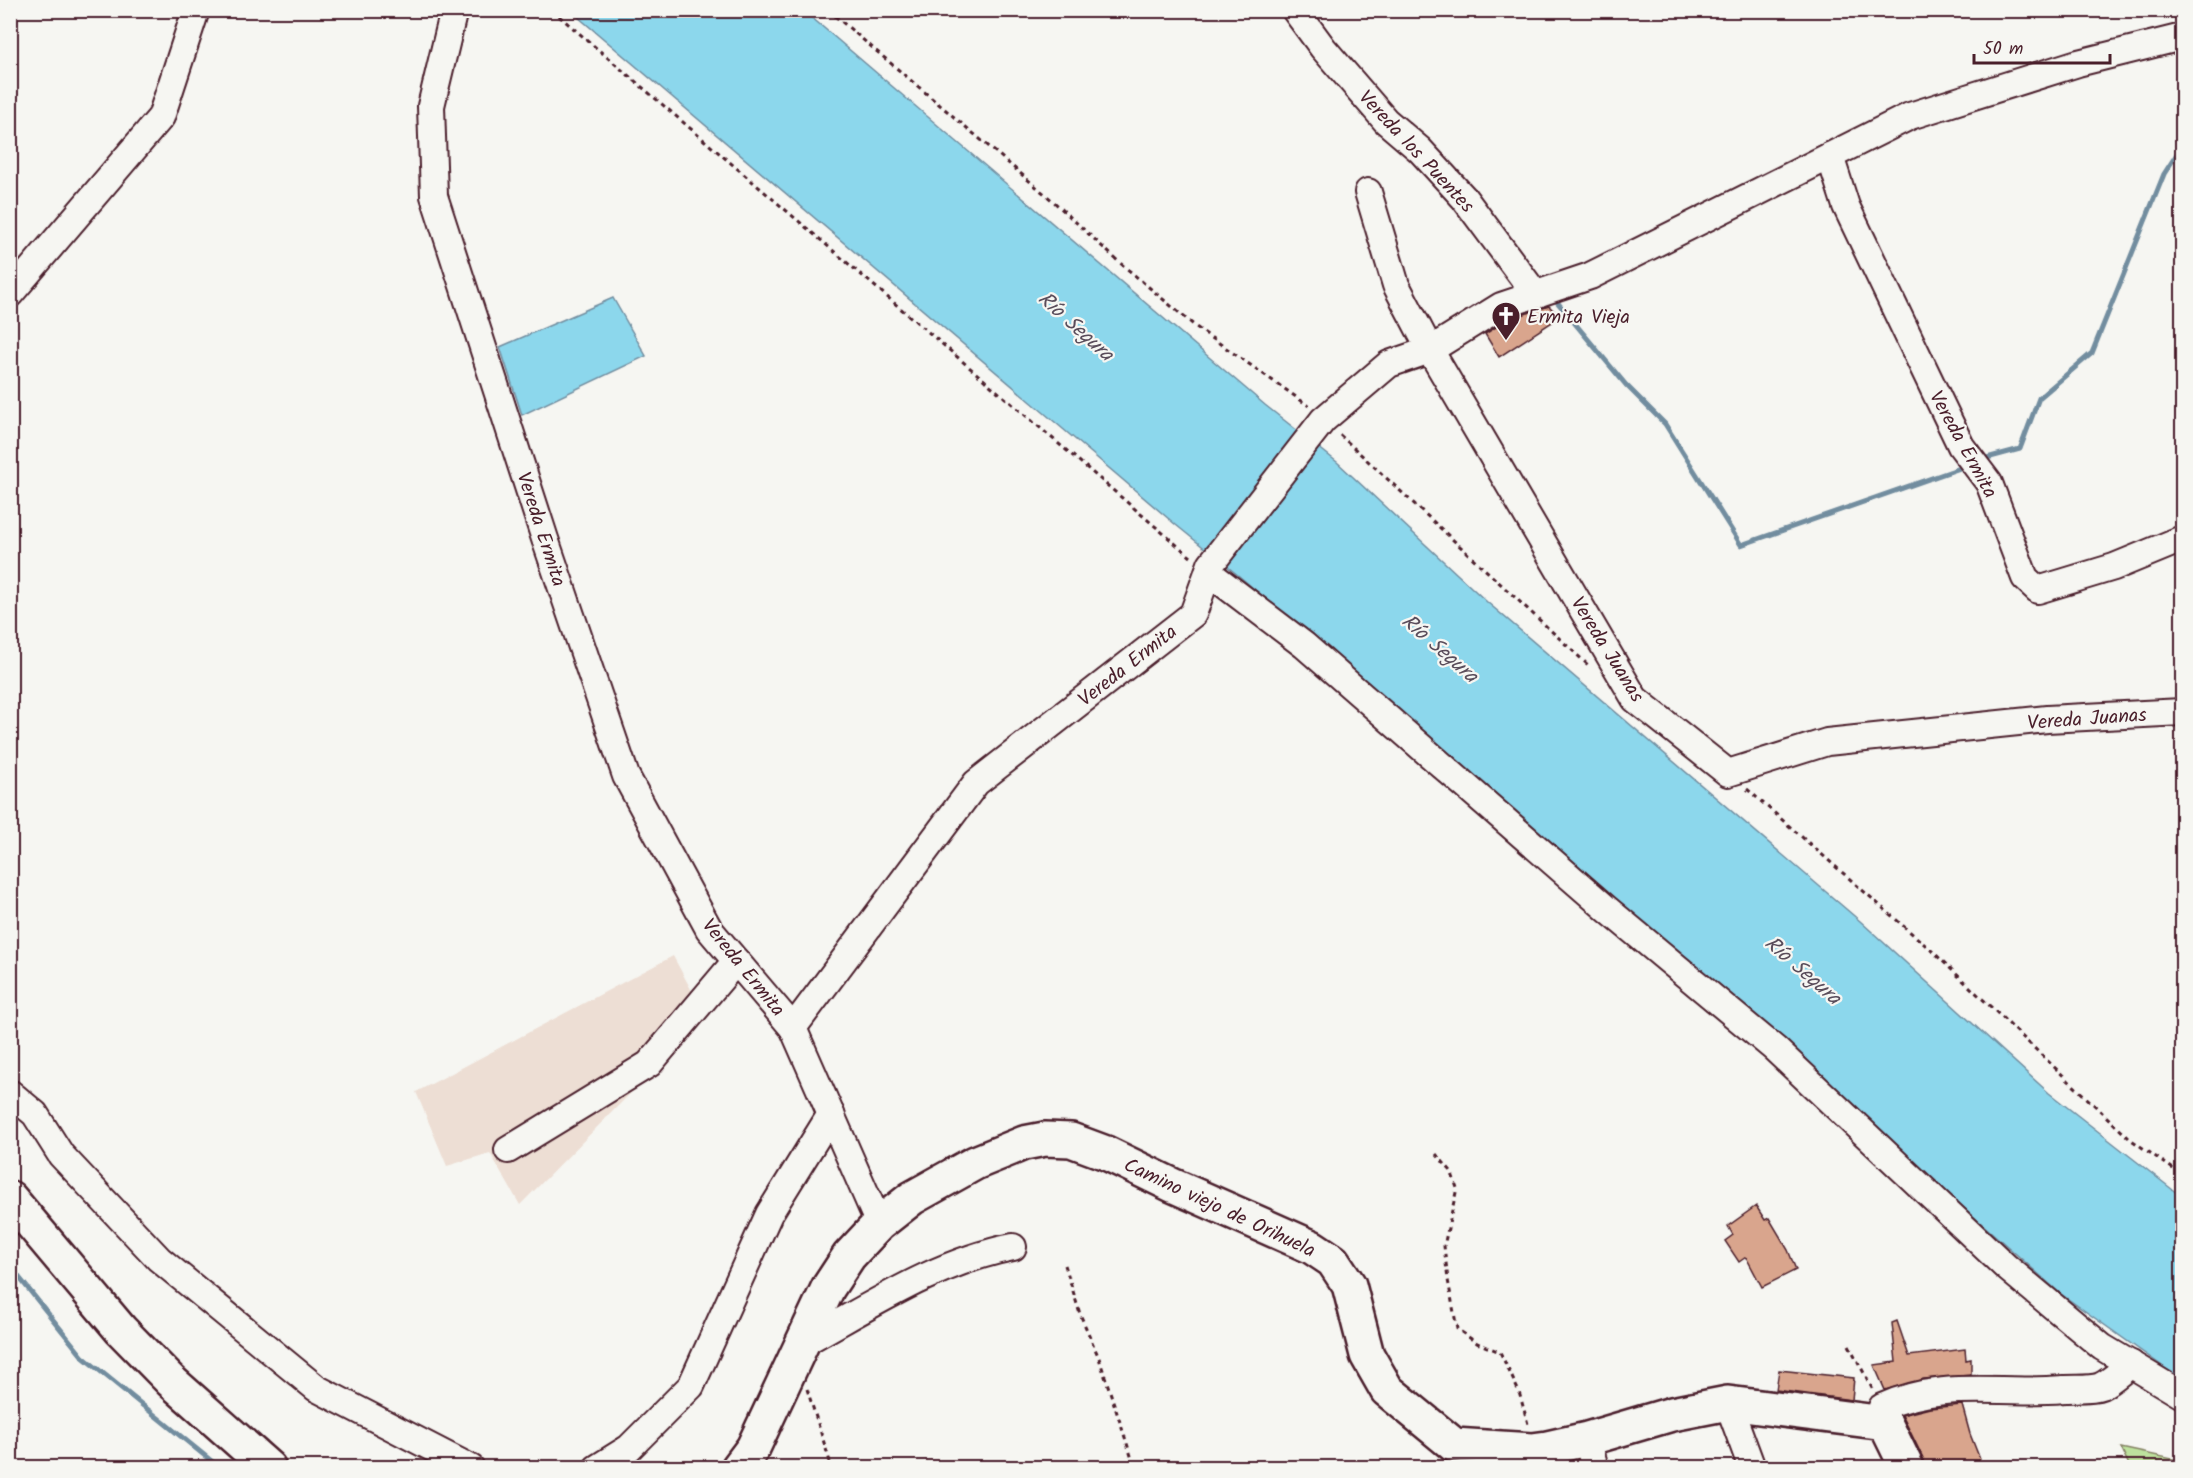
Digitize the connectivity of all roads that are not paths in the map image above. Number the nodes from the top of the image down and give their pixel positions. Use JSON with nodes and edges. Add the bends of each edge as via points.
{"nodes":[{"id":1,"x":196,"y":10,"type":"edge"},
{"id":2,"x":454,"y":10,"type":"edge"},
{"id":3,"x":1295,"y":10,"type":"edge"},
{"id":4,"x":2182,"y":36,"type":"edge"},
{"id":5,"x":1830,"y":156,"type":"junction"},
{"id":6,"x":1368,"y":192,"type":"dead end"},
{"id":7,"x":10,"y":294,"type":"edge"},
{"id":8,"x":1536,"y":295,"type":"junction"},
{"id":9,"x":1430,"y":350,"type":"junction"},
{"id":10,"x":2182,"y":539,"type":"edge"},
{"id":11,"x":1209,"y":568,"type":"junction"},
{"id":12,"x":2182,"y":712,"type":"edge"},
{"id":13,"x":736,"y":960,"type":"junction"},
{"id":14,"x":793,"y":1028,"type":"junction"},
{"id":15,"x":10,"y":1093,"type":"edge"},
{"id":16,"x":831,"y":1114,"type":"junction"},
{"id":17,"x":508,"y":1150,"type":"dead end"},
{"id":18,"x":10,"y":1198,"type":"edge"},
{"id":19,"x":879,"y":1224,"type":"junction"},
{"id":20,"x":1013,"y":1247,"type":"dead end"},
{"id":21,"x":795,"y":1358,"type":"junction"},
{"id":22,"x":2131,"y":1364,"type":"junction"},
{"id":23,"x":2182,"y":1395,"type":"edge"},
{"id":24,"x":1728,"y":1403,"type":"junction"},
{"id":25,"x":1883,"y":1415,"type":"junction"},
{"id":26,"x":1591,"y":1453,"type":"edge"},
{"id":27,"x":1535,"y":1455,"type":"edge"},
{"id":28,"x":1458,"y":1456,"type":"edge"},
{"id":29,"x":268,"y":1467,"type":"edge"},
{"id":30,"x":471,"y":1467,"type":"edge"},
{"id":31,"x":597,"y":1467,"type":"edge"},
{"id":32,"x":738,"y":1467,"type":"edge"},
{"id":33,"x":1752,"y":1467,"type":"edge"},
{"id":34,"x":1907,"y":1467,"type":"edge"}],
"edges":[{"from":1,"to":7,"type":"street","via":[[161,117]]},
{"from":2,"to":13,"type":"street","name":"Vereda Ermita","via":[[431,106],[434,196],[626,776],[710,929]]},
{"from":3,"to":8,"type":"street","name":"Vereda los Puentes","via":[[1386,121],[1420,150],[1464,198]]},
{"from":4,"to":5,"type":"street","name":"Vereda Ermita","via":[[2078,63],[1912,115]]},
{"from":5,"to":8,"type":"street","name":"Vereda Ermita","via":[[1590,276]]},
{"from":5,"to":10,"type":"street","name":"Vereda Ermita","via":[[1846,206],[1961,446],[1989,483],[2025,578],[2038,590],[2114,567]]},
{"from":6,"to":9,"type":"street","via":[[1396,285]]},
{"from":8,"to":9,"type":"street","name":"Vereda Ermita","via":[[1501,306]]},
{"from":9,"to":11,"type":"street","name":"Vereda Ermita","via":[[1389,364],[1323,420]]},
{"from":9,"to":12,"type":"street","name":"Vereda Juanas","via":[[1635,699],[1728,772],[1827,742],[2047,719]]},
{"from":11,"to":14,"type":"street","name":"Vereda Ermita","via":[[1193,614],[976,783]]},
{"from":11,"to":22,"type":"street","via":[[1775,1049],[2005,1266],[2103,1347]]},
{"from":13,"to":14,"type":"street","name":"Vereda Ermita"},
{"from":13,"to":17,"type":"street","via":[[649,1064]]},
{"from":14,"to":16,"type":"street"},
{"from":15,"to":30,"type":"street","via":[[35,1114],[61,1155],[159,1259],[316,1388]]},
{"from":16,"to":19,"type":"street"},
{"from":16,"to":31,"type":"street","via":[[769,1214],[691,1386],[629,1448]]},
{"from":18,"to":29,"type":"main road","via":[[121,1330],[171,1381]]},
{"from":19,"to":21,"type":"main road","name":"Camino viejo de Orihuela","via":[[849,1256],[828,1288]]},
{"from":19,"to":28,"type":"main road","name":"Camino viejo de Orihuela","via":[[912,1198],[975,1163],[1024,1143],[1071,1140],[1106,1153],[1312,1247],[1333,1261],[1349,1285],[1367,1355],[1387,1390]]},
{"from":20,"to":21,"type":"street","via":[[946,1267]]},
{"from":21,"to":32,"type":"main road","name":"Camino viejo de Orihuela","via":[[753,1448]]},
{"from":22,"to":23,"type":"street"},
{"from":22,"to":25,"type":"street","via":[[2100,1386],[2048,1391],[1935,1391],[1902,1398]]},
{"from":24,"to":25,"type":"main road","name":"Camino viejo de Orihuela"},
{"from":24,"to":26,"type":"main road","name":"Camino viejo de Orihuela","via":[[1672,1414]]},
{"from":24,"to":33,"type":"street"},
{"from":25,"to":34,"type":"main road"},
{"from":26,"to":27,"type":"main road","name":"Camino viejo de Orihuela"},
{"from":27,"to":28,"type":"main road","name":"Camino viejo de Orihuela"}]}
